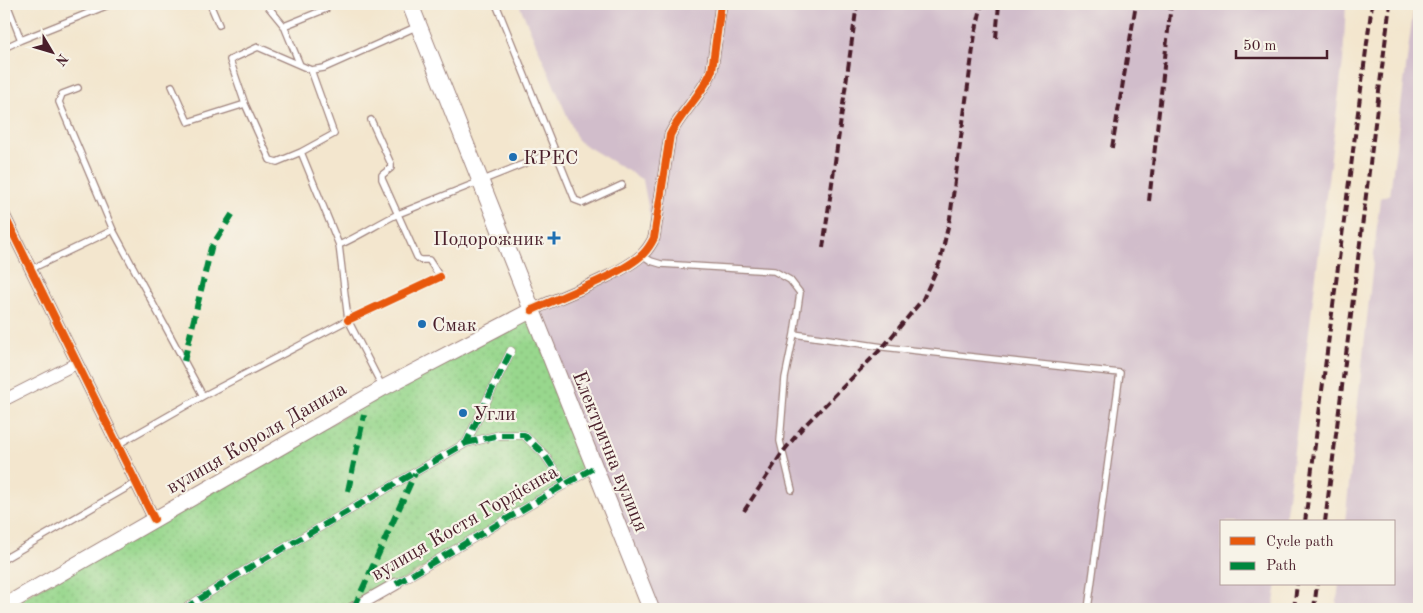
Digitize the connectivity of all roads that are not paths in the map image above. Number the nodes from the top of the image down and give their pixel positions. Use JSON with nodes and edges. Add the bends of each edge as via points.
{"nodes":[{"id":1,"x":7,"y":4,"type":"edge"},
{"id":2,"x":111,"y":4,"type":"edge"},
{"id":3,"x":210,"y":4,"type":"edge"},
{"id":4,"x":266,"y":4,"type":"edge"},
{"id":5,"x":324,"y":4,"type":"edge"},
{"id":6,"x":410,"y":4,"type":"edge"},
{"id":7,"x":496,"y":4,"type":"edge"},
{"id":8,"x":720,"y":4,"type":"edge"},
{"id":9,"x":219,"y":25,"type":"dead end"},
{"id":10,"x":419,"y":25,"type":"junction"},
{"id":11,"x":284,"y":26,"type":"junction"},
{"id":12,"x":22,"y":40,"type":"junction"},
{"id":13,"x":4,"y":48,"type":"edge"},
{"id":14,"x":300,"y":66,"type":"junction"},
{"id":15,"x":311,"y":70,"type":"junction"},
{"id":16,"x":172,"y":86,"type":"dead end"},
{"id":17,"x":78,"y":88,"type":"dead end"},
{"id":18,"x":245,"y":104,"type":"junction"},
{"id":19,"x":371,"y":120,"type":"dead end"},
{"id":20,"x":556,"y":151,"type":"junction"},
{"id":21,"x":301,"y":152,"type":"junction"},
{"id":22,"x":480,"y":180,"type":"junction"},
{"id":23,"x":622,"y":186,"type":"dead end"},
{"id":24,"x":398,"y":214,"type":"junction"},
{"id":25,"x":4,"y":215,"type":"edge"},
{"id":26,"x":113,"y":230,"type":"junction"},
{"id":27,"x":338,"y":245,"type":"junction"},
{"id":28,"x":642,"y":255,"type":"junction"},
{"id":29,"x":29,"y":270,"type":"junction"},
{"id":30,"x":440,"y":277,"type":"dead end"},
{"id":31,"x":532,"y":310,"type":"junction"},
{"id":32,"x":348,"y":320,"type":"junction"},
{"id":33,"x":794,"y":334,"type":"junction"},
{"id":34,"x":511,"y":351,"type":"dead end"},
{"id":35,"x":75,"y":364,"type":"junction"},
{"id":36,"x":383,"y":388,"type":"junction"},
{"id":37,"x":203,"y":396,"type":"junction"},
{"id":38,"x":4,"y":400,"type":"edge"},
{"id":39,"x":466,"y":443,"type":"junction"},
{"id":40,"x":117,"y":445,"type":"junction"},
{"id":41,"x":595,"y":467,"type":"junction"},
{"id":42,"x":135,"y":482,"type":"junction"},
{"id":43,"x":565,"y":485,"type":"junction"},
{"id":44,"x":792,"y":490,"type":"dead end"},
{"id":45,"x":154,"y":519,"type":"junction"},
{"id":46,"x":4,"y":559,"type":"edge"},
{"id":47,"x":396,"y":584,"type":"joint"},
{"id":48,"x":4,"y":606,"type":"edge"},
{"id":49,"x":184,"y":609,"type":"edge"},
{"id":50,"x":352,"y":609,"type":"edge"},
{"id":51,"x":651,"y":609,"type":"edge"},
{"id":52,"x":1088,"y":609,"type":"edge"}],
"edges":[{"from":1,"to":12,"type":"lane"},
{"from":2,"to":12,"type":"lane"},
{"from":3,"to":9,"type":"lane"},
{"from":4,"to":11,"type":"lane"},
{"from":5,"to":11,"type":"lane","via":[[326,9]]},
{"from":6,"to":10,"type":"main road","name":"Електрична вулиця"},
{"from":7,"to":20,"type":"lane"},
{"from":8,"to":28,"type":"street","via":[[712,70],[670,135],[654,238]]},
{"from":10,"to":15,"type":"lane","via":[[324,68]]},
{"from":10,"to":22,"type":"main road","name":"Електрична вулиця"},
{"from":11,"to":14,"type":"lane"},
{"from":12,"to":13,"type":"lane"},
{"from":14,"to":15,"type":"lane"},
{"from":14,"to":18,"type":"lane","via":[[258,47],[230,60]]},
{"from":15,"to":21,"type":"lane","via":[[334,134]]},
{"from":16,"to":18,"type":"lane","via":[[188,122]]},
{"from":17,"to":26,"type":"lane","via":[[62,94],[59,102]]},
{"from":18,"to":21,"type":"lane","via":[[273,163]]},
{"from":19,"to":24,"type":"lane","via":[[391,164],[382,180]]},
{"from":20,"to":22,"type":"lane"},
{"from":20,"to":23,"type":"lane","via":[[578,203]]},
{"from":21,"to":27,"type":"lane"},
{"from":22,"to":24,"type":"lane"},
{"from":22,"to":31,"type":"main road","name":"Електрична вулиця"},
{"from":24,"to":27,"type":"lane"},
{"from":24,"to":30,"type":"lane","via":[[417,257],[429,260]]},
{"from":25,"to":29,"type":"street"},
{"from":26,"to":29,"type":"lane"},
{"from":26,"to":37,"type":"lane"},
{"from":27,"to":32,"type":"lane"},
{"from":28,"to":31,"type":"street","via":[[620,270]]},
{"from":28,"to":33,"type":"lane","via":[[661,264],[774,270],[783,274],[800,293]]},
{"from":29,"to":35,"type":"street"},
{"from":31,"to":36,"type":"main road","name":"вулиця Короля Данила"},
{"from":31,"to":41,"type":"main road","name":"Електрична вулиця"},
{"from":32,"to":36,"type":"lane"},
{"from":32,"to":37,"type":"lane"},
{"from":33,"to":44,"type":"lane","via":[[785,378],[780,441]]},
{"from":33,"to":52,"type":"lane","via":[[1120,374]]},
{"from":34,"to":39,"type":"street"},
{"from":35,"to":38,"type":"street"},
{"from":35,"to":40,"type":"street"},
{"from":36,"to":45,"type":"main road","name":"вулиця Короля Данила"},
{"from":37,"to":40,"type":"lane"},
{"from":39,"to":43,"type":"street","via":[[500,435],[524,435],[544,454]]},
{"from":39,"to":49,"type":"street"},
{"from":40,"to":42,"type":"street"},
{"from":41,"to":43,"type":"street","name":"вулиця Костя Гордієнка"},
{"from":41,"to":51,"type":"main road","name":"Електрична вулиця"},
{"from":42,"to":45,"type":"street"},
{"from":42,"to":46,"type":"lane"},
{"from":43,"to":47,"type":"street","name":"вулиця Костя Гордієнка"},
{"from":45,"to":48,"type":"main road","name":"вулиця Короля Данила"},
{"from":47,"to":50,"type":"street","name":"вулиця Костя Гордієнка"}]}
